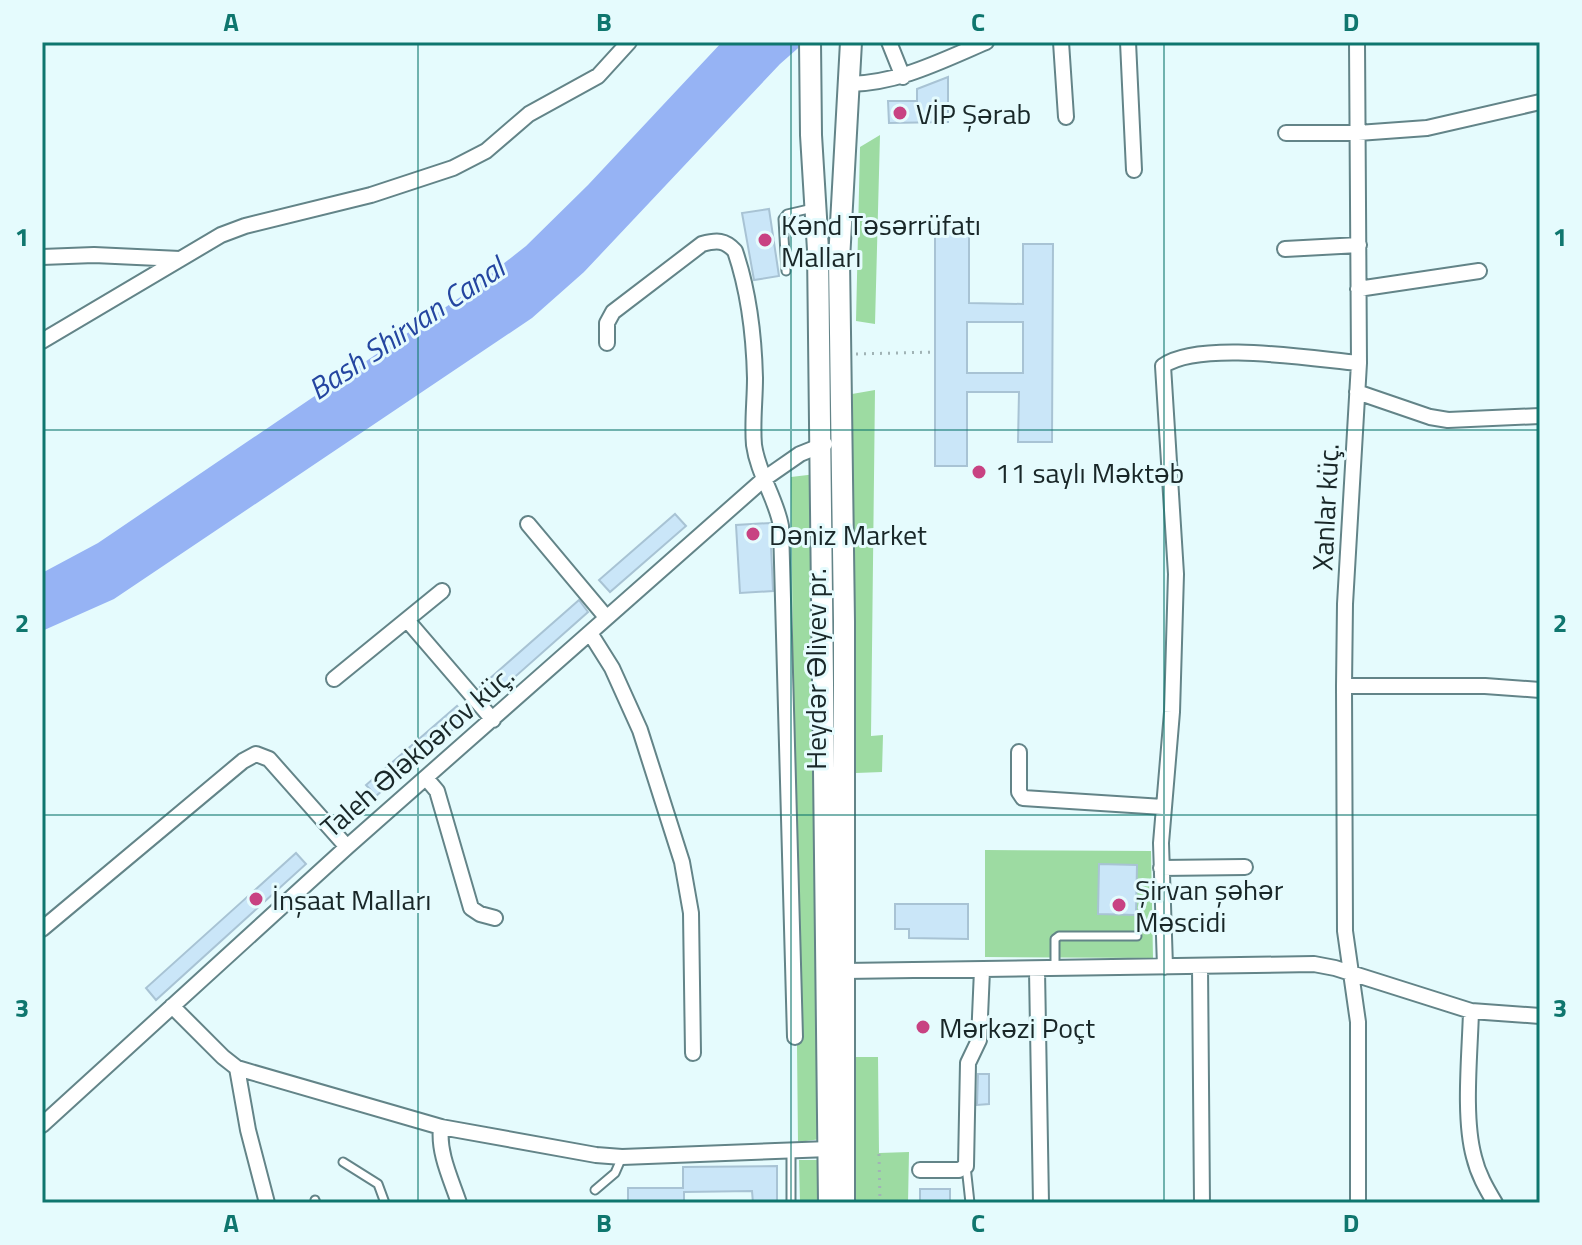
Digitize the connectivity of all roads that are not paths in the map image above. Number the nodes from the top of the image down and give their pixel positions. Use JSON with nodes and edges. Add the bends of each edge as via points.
{"nodes":[{"id":1,"x":629,"y":42,"type":"edge"},
{"id":2,"x":810,"y":42,"type":"edge"},
{"id":3,"x":889,"y":42,"type":"edge"},
{"id":4,"x":986,"y":42,"type":"edge"},
{"id":5,"x":1061,"y":42,"type":"edge"},
{"id":6,"x":1128,"y":42,"type":"edge"},
{"id":7,"x":1357,"y":42,"type":"edge"},
{"id":8,"x":851,"y":44,"type":"edge"},
{"id":9,"x":903,"y":77,"type":"junction"},
{"id":10,"x":850,"y":84,"type":"junction"},
{"id":11,"x":1540,"y":102,"type":"edge"},
{"id":12,"x":1066,"y":117,"type":"dead end"},
{"id":13,"x":1286,"y":133,"type":"dead end"},
{"id":14,"x":1358,"y":133,"type":"junction"},
{"id":15,"x":845,"y":134,"type":"junction"},
{"id":16,"x":811,"y":135,"type":"junction"},
{"id":17,"x":1134,"y":170,"type":"dead end"},
{"id":18,"x":816,"y":208,"type":"junction"},
{"id":19,"x":1359,"y":245,"type":"junction"},
{"id":20,"x":1285,"y":249,"type":"dead end"},
{"id":21,"x":42,"y":257,"type":"edge"},
{"id":22,"x":180,"y":259,"type":"junction"},
{"id":23,"x":786,"y":271,"type":"dead end"},
{"id":24,"x":1479,"y":271,"type":"dead end"},
{"id":25,"x":1358,"y":289,"type":"junction"},
{"id":26,"x":42,"y":341,"type":"edge"},
{"id":27,"x":607,"y":343,"type":"dead end"},
{"id":28,"x":1359,"y":363,"type":"junction"},
{"id":29,"x":1357,"y":392,"type":"junction"},
{"id":30,"x":1540,"y":416,"type":"edge"},
{"id":31,"x":831,"y":443,"type":"junction"},
{"id":32,"x":764,"y":479,"type":"junction"},
{"id":33,"x":528,"y":524,"type":"dead end"},
{"id":34,"x":442,"y":591,"type":"dead end"},
{"id":35,"x":606,"y":617,"type":"junction"},
{"id":36,"x":407,"y":620,"type":"junction"},
{"id":37,"x":590,"y":633,"type":"junction"},
{"id":38,"x":334,"y":679,"type":"dead end"},
{"id":39,"x":1344,"y":686,"type":"junction"},
{"id":40,"x":1540,"y":690,"type":"edge"},
{"id":41,"x":493,"y":720,"type":"junction"},
{"id":42,"x":1019,"y":752,"type":"dead end"},
{"id":43,"x":426,"y":778,"type":"junction"},
{"id":44,"x":1163,"y":807,"type":"junction"},
{"id":45,"x":347,"y":847,"type":"junction"},
{"id":46,"x":1245,"y":867,"type":"dead end"},
{"id":47,"x":1161,"y":868,"type":"junction"},
{"id":48,"x":495,"y":918,"type":"dead end"},
{"id":49,"x":42,"y":929,"type":"edge"},
{"id":50,"x":1137,"y":936,"type":"dead end"},
{"id":51,"x":1200,"y":966,"type":"junction"},
{"id":52,"x":1165,"y":967,"type":"junction"},
{"id":53,"x":1055,"y":969,"type":"junction"},
{"id":54,"x":982,"y":970,"type":"junction"},
{"id":55,"x":1037,"y":970,"type":"junction"},
{"id":56,"x":844,"y":971,"type":"junction"},
{"id":57,"x":1351,"y":975,"type":"junction"},
{"id":58,"x":172,"y":1006,"type":"junction"},
{"id":59,"x":1471,"y":1011,"type":"junction"},
{"id":60,"x":1540,"y":1016,"type":"edge"},
{"id":61,"x":795,"y":1037,"type":"dead end"},
{"id":62,"x":693,"y":1053,"type":"dead end"},
{"id":63,"x":237,"y":1068,"type":"junction"},
{"id":64,"x":42,"y":1125,"type":"edge"},
{"id":65,"x":441,"y":1127,"type":"junction"},
{"id":66,"x":829,"y":1149,"type":"junction"},
{"id":67,"x":791,"y":1150,"type":"junction"},
{"id":68,"x":622,"y":1157,"type":"junction"},
{"id":69,"x":343,"y":1162,"type":"dead end"},
{"id":70,"x":966,"y":1166,"type":"junction"},
{"id":71,"x":920,"y":1170,"type":"dead end"},
{"id":72,"x":595,"y":1190,"type":"dead end"},
{"id":73,"x":267,"y":1203,"type":"edge"},
{"id":74,"x":385,"y":1203,"type":"edge"},
{"id":75,"x":459,"y":1203,"type":"edge"},
{"id":76,"x":791,"y":1203,"type":"edge"},
{"id":77,"x":829,"y":1203,"type":"edge"},
{"id":78,"x":844,"y":1203,"type":"edge"},
{"id":79,"x":970,"y":1203,"type":"edge"},
{"id":80,"x":1041,"y":1203,"type":"edge"},
{"id":81,"x":1202,"y":1203,"type":"edge"},
{"id":82,"x":1358,"y":1203,"type":"edge"},
{"id":83,"x":1495,"y":1203,"type":"edge"}],
"edges":[{"from":1,"to":22,"type":"street","via":[[598,76],[529,114],[486,151],[453,168],[245,226]]},
{"from":2,"to":16,"type":"main road","name":"Heydər Əliyev pr."},
{"from":3,"to":9,"type":"street"},
{"from":4,"to":9,"type":"street"},
{"from":5,"to":12,"type":"street"},
{"from":6,"to":17,"type":"street"},
{"from":7,"to":14,"type":"street","name":"Xanlar küç."},
{"from":8,"to":10,"type":"main road","name":"Heydər Əliyev pr."},
{"from":9,"to":10,"type":"street"},
{"from":10,"to":15,"type":"main road","name":"Heydər Əliyev pr."},
{"from":11,"to":14,"type":"street","via":[[1427,128]]},
{"from":13,"to":14,"type":"street"},
{"from":14,"to":19,"type":"street","name":"Xanlar küç."},
{"from":15,"to":16,"type":"main road"},
{"from":15,"to":31,"type":"main road","name":"Heydər Əliyev pr.","via":[[840,354]]},
{"from":16,"to":18,"type":"main road","name":"Heydər Əliyev pr."},
{"from":18,"to":23,"type":"lane","via":[[783,219]]},
{"from":18,"to":31,"type":"main road","name":"Heydər Əliyev pr."},
{"from":19,"to":20,"type":"street"},
{"from":19,"to":25,"type":"street","name":"Xanlar küç."},
{"from":21,"to":22,"type":"street"},
{"from":22,"to":26,"type":"street"},
{"from":24,"to":25,"type":"street"},
{"from":25,"to":28,"type":"street","name":"Xanlar küç."},
{"from":27,"to":32,"type":"street","via":[[613,312],[702,244],[727,243],[740,264],[753,328],[752,425]]},
{"from":28,"to":29,"type":"street","name":"Xanlar küç."},
{"from":28,"to":44,"type":"street","via":[[1246,352],[1174,359],[1163,366],[1176,574]]},
{"from":29,"to":30,"type":"street","via":[[1448,420]]},
{"from":29,"to":39,"type":"street","name":"Xanlar küç."},
{"from":31,"to":32,"type":"street","name":"Taleh Ələkbərov küç.","via":[[800,454]]},
{"from":31,"to":56,"type":"main road","name":"Heydər Əliyev pr."},
{"from":31,"to":66,"type":"main road","name":"Heydər Əliyev pr."},
{"from":32,"to":35,"type":"street","name":"Taleh Ələkbərov küç."},
{"from":32,"to":61,"type":"street","via":[[781,526]]},
{"from":33,"to":35,"type":"street"},
{"from":34,"to":36,"type":"street"},
{"from":35,"to":37,"type":"street","name":"Taleh Ələkbərov küç."},
{"from":36,"to":38,"type":"street"},
{"from":36,"to":41,"type":"street"},
{"from":37,"to":41,"type":"street","name":"Taleh Ələkbərov küç."},
{"from":37,"to":62,"type":"street","via":[[640,730],[682,862],[691,913]]},
{"from":39,"to":40,"type":"street"},
{"from":39,"to":57,"type":"street","name":"Xanlar küç.","via":[[1345,931]]},
{"from":41,"to":43,"type":"street","name":"Taleh Ələkbərov küç."},
{"from":42,"to":44,"type":"street","via":[[1023,798]]},
{"from":43,"to":45,"type":"street","name":"Taleh Ələkbərov küç."},
{"from":43,"to":48,"type":"street","via":[[437,791],[471,908]]},
{"from":44,"to":47,"type":"street"},
{"from":45,"to":49,"type":"street","via":[[269,759],[256,754]]},
{"from":45,"to":58,"type":"street","name":"Taleh Ələkbərov küç."},
{"from":46,"to":47,"type":"street"},
{"from":47,"to":52,"type":"street"},
{"from":50,"to":53,"type":"lane","via":[[1059,936]]},
{"from":51,"to":52,"type":"street"},
{"from":51,"to":57,"type":"street","via":[[1314,964]]},
{"from":51,"to":81,"type":"street"},
{"from":52,"to":53,"type":"street"},
{"from":53,"to":55,"type":"street"},
{"from":54,"to":55,"type":"street"},
{"from":54,"to":56,"type":"street"},
{"from":54,"to":70,"type":"street","via":[[979,1040],[968,1063]]},
{"from":55,"to":80,"type":"street"},
{"from":56,"to":78,"type":"main road","name":"Heydər Əliyev pr."},
{"from":57,"to":59,"type":"street"},
{"from":57,"to":82,"type":"street","name":"Xanlar küç.","via":[[1358,1022]]},
{"from":58,"to":63,"type":"street"},
{"from":58,"to":64,"type":"street","name":"Taleh Ələkbərov küç."},
{"from":59,"to":60,"type":"street"},
{"from":59,"to":83,"type":"street","via":[[1473,1154]]},
{"from":63,"to":65,"type":"street"},
{"from":63,"to":73,"type":"street"},
{"from":65,"to":68,"type":"street"},
{"from":65,"to":75,"type":"street","via":[[441,1148]]},
{"from":66,"to":67,"type":"street"},
{"from":66,"to":77,"type":"main road","name":"Heydər Əliyev pr."},
{"from":67,"to":68,"type":"street"},
{"from":67,"to":76,"type":"lane"},
{"from":68,"to":72,"type":"lane","via":[[615,1173]]},
{"from":69,"to":74,"type":"lane","via":[[378,1184]]},
{"from":70,"to":71,"type":"street"},
{"from":70,"to":79,"type":"lane"}]}
